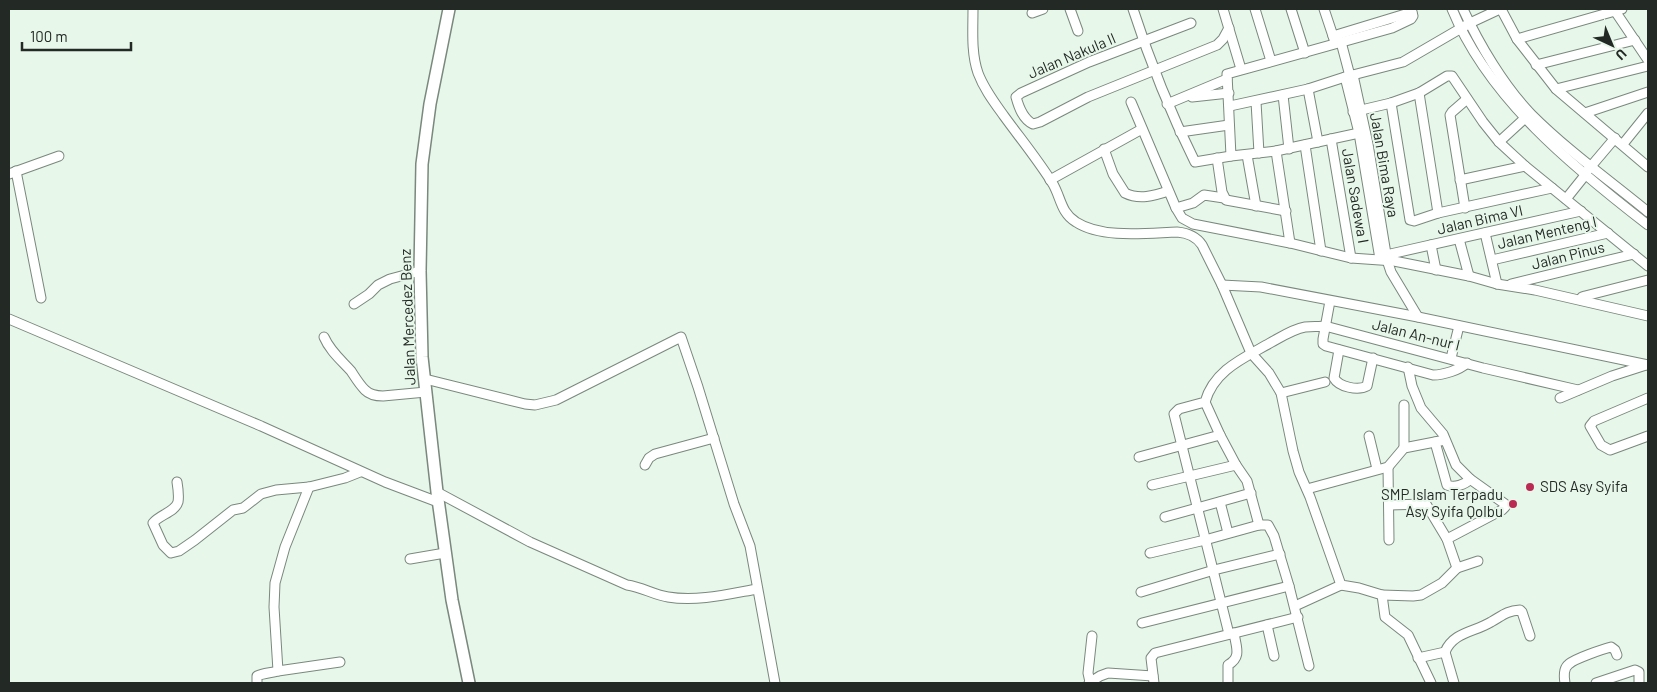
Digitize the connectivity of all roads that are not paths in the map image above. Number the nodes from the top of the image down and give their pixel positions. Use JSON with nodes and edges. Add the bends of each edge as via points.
{"nodes":[{"id":1,"x":450,"y":9,"type":"edge"},
{"id":2,"x":973,"y":9,"type":"edge"},
{"id":3,"x":1043,"y":9,"type":"edge"},
{"id":4,"x":1070,"y":9,"type":"edge"},
{"id":5,"x":1133,"y":9,"type":"edge"},
{"id":6,"x":1223,"y":9,"type":"edge"},
{"id":7,"x":1255,"y":9,"type":"edge"},
{"id":8,"x":1291,"y":9,"type":"edge"},
{"id":9,"x":1324,"y":9,"type":"edge"},
{"id":10,"x":1452,"y":9,"type":"edge"},
{"id":11,"x":1463,"y":9,"type":"edge"},
{"id":12,"x":1501,"y":9,"type":"edge"},
{"id":13,"x":1412,"y":10,"type":"edge"},
{"id":14,"x":1618,"y":10,"type":"edge"},
{"id":15,"x":1032,"y":13,"type":"dead end"},
{"id":16,"x":1191,"y":23,"type":"dead end"},
{"id":17,"x":1470,"y":23,"type":"junction"},
{"id":18,"x":1228,"y":28,"type":"junction"},
{"id":19,"x":1460,"y":29,"type":"junction"},
{"id":20,"x":1078,"y":30,"type":"dead end"},
{"id":21,"x":1517,"y":39,"type":"junction"},
{"id":22,"x":1635,"y":40,"type":"junction"},
{"id":23,"x":1337,"y":41,"type":"junction"},
{"id":24,"x":1143,"y":42,"type":"junction"},
{"id":25,"x":1305,"y":53,"type":"junction"},
{"id":26,"x":1648,"y":60,"type":"edge"},
{"id":27,"x":1271,"y":62,"type":"junction"},
{"id":28,"x":1536,"y":64,"type":"junction"},
{"id":29,"x":1648,"y":66,"type":"edge"},
{"id":30,"x":1240,"y":69,"type":"junction"},
{"id":31,"x":1154,"y":71,"type":"junction"},
{"id":32,"x":1349,"y":76,"type":"junction"},
{"id":33,"x":1227,"y":79,"type":"junction"},
{"id":34,"x":1308,"y":89,"type":"junction"},
{"id":35,"x":1556,"y":89,"type":"junction"},
{"id":36,"x":1648,"y":92,"type":"edge"},
{"id":37,"x":1229,"y":93,"type":"junction"},
{"id":38,"x":1419,"y":93,"type":"junction"},
{"id":39,"x":1283,"y":95,"type":"junction"},
{"id":40,"x":1182,"y":98,"type":"junction"},
{"id":41,"x":1467,"y":99,"type":"junction"},
{"id":42,"x":1131,"y":102,"type":"dead end"},
{"id":43,"x":1256,"y":102,"type":"junction"},
{"id":44,"x":1391,"y":102,"type":"junction"},
{"id":45,"x":1167,"y":104,"type":"junction"},
{"id":46,"x":1230,"y":106,"type":"junction"},
{"id":47,"x":1357,"y":111,"type":"junction"},
{"id":48,"x":1648,"y":112,"type":"edge"},
{"id":49,"x":1585,"y":113,"type":"junction"},
{"id":50,"x":1524,"y":119,"type":"junction"},
{"id":51,"x":1229,"y":125,"type":"junction"},
{"id":52,"x":1142,"y":130,"type":"junction"},
{"id":53,"x":1180,"y":132,"type":"junction"},
{"id":54,"x":1358,"y":133,"type":"junction"},
{"id":55,"x":1332,"y":139,"type":"junction"},
{"id":56,"x":1619,"y":141,"type":"junction"},
{"id":57,"x":1318,"y":142,"type":"junction"},
{"id":58,"x":1499,"y":142,"type":"junction"},
{"id":59,"x":1305,"y":145,"type":"junction"},
{"id":60,"x":1104,"y":149,"type":"junction"},
{"id":61,"x":1289,"y":149,"type":"junction"},
{"id":62,"x":1276,"y":151,"type":"junction"},
{"id":63,"x":1259,"y":153,"type":"junction"},
{"id":64,"x":1247,"y":154,"type":"junction"},
{"id":65,"x":59,"y":156,"type":"dead end"},
{"id":66,"x":1231,"y":156,"type":"junction"},
{"id":67,"x":1217,"y":158,"type":"junction"},
{"id":68,"x":1647,"y":163,"type":"edge"},
{"id":69,"x":1525,"y":166,"type":"junction"},
{"id":70,"x":1587,"y":171,"type":"junction"},
{"id":71,"x":12,"y":173,"type":"edge"},
{"id":72,"x":1050,"y":180,"type":"junction"},
{"id":73,"x":1460,"y":180,"type":"junction"},
{"id":74,"x":1552,"y":188,"type":"junction"},
{"id":75,"x":1168,"y":191,"type":"junction"},
{"id":76,"x":1224,"y":198,"type":"junction"},
{"id":77,"x":1631,"y":198,"type":"junction"},
{"id":78,"x":1566,"y":199,"type":"junction"},
{"id":79,"x":1256,"y":206,"type":"junction"},
{"id":80,"x":1625,"y":207,"type":"junction"},
{"id":81,"x":1176,"y":208,"type":"junction"},
{"id":82,"x":1465,"y":208,"type":"junction"},
{"id":83,"x":1286,"y":211,"type":"junction"},
{"id":84,"x":1581,"y":211,"type":"junction"},
{"id":85,"x":1648,"y":212,"type":"edge"},
{"id":86,"x":1438,"y":213,"type":"junction"},
{"id":87,"x":1648,"y":225,"type":"edge"},
{"id":88,"x":1485,"y":233,"type":"junction"},
{"id":89,"x":1608,"y":233,"type":"junction"},
{"id":90,"x":1459,"y":239,"type":"junction"},
{"id":91,"x":1290,"y":243,"type":"junction"},
{"id":92,"x":1431,"y":245,"type":"junction"},
{"id":93,"x":1320,"y":251,"type":"junction"},
{"id":94,"x":1634,"y":254,"type":"junction"},
{"id":95,"x":1351,"y":258,"type":"junction"},
{"id":96,"x":1384,"y":258,"type":"junction"},
{"id":97,"x":1492,"y":260,"type":"junction"},
{"id":98,"x":1648,"y":266,"type":"edge"},
{"id":99,"x":1436,"y":270,"type":"junction"},
{"id":100,"x":420,"y":271,"type":"junction"},
{"id":101,"x":1469,"y":276,"type":"junction"},
{"id":102,"x":1648,"y":280,"type":"edge"},
{"id":103,"x":1222,"y":284,"type":"junction"},
{"id":104,"x":1497,"y":284,"type":"junction"},
{"id":105,"x":1509,"y":286,"type":"junction"},
{"id":106,"x":41,"y":298,"type":"dead end"},
{"id":107,"x":1581,"y":300,"type":"junction"},
{"id":108,"x":1330,"y":301,"type":"junction"},
{"id":109,"x":354,"y":304,"type":"dead end"},
{"id":110,"x":1646,"y":314,"type":"edge"},
{"id":111,"x":1418,"y":316,"type":"junction"},
{"id":112,"x":9,"y":319,"type":"edge"},
{"id":113,"x":1325,"y":326,"type":"junction"},
{"id":114,"x":1459,"y":326,"type":"junction"},
{"id":115,"x":324,"y":337,"type":"dead end"},
{"id":116,"x":1339,"y":350,"type":"junction"},
{"id":117,"x":1251,"y":353,"type":"junction"},
{"id":118,"x":1373,"y":358,"type":"junction"},
{"id":119,"x":1451,"y":358,"type":"junction"},
{"id":120,"x":1468,"y":363,"type":"junction"},
{"id":121,"x":1648,"y":365,"type":"edge"},
{"id":122,"x":1408,"y":367,"type":"junction"},
{"id":123,"x":425,"y":379,"type":"junction"},
{"id":124,"x":1325,"y":382,"type":"dead end"},
{"id":125,"x":1578,"y":390,"type":"junction"},
{"id":126,"x":426,"y":392,"type":"junction"},
{"id":127,"x":1280,"y":393,"type":"junction"},
{"id":128,"x":1560,"y":398,"type":"dead end"},
{"id":129,"x":1648,"y":398,"type":"edge"},
{"id":130,"x":1205,"y":402,"type":"junction"},
{"id":131,"x":1404,"y":405,"type":"dead end"},
{"id":132,"x":1220,"y":435,"type":"junction"},
{"id":133,"x":1370,"y":436,"type":"dead end"},
{"id":134,"x":1648,"y":436,"type":"edge"},
{"id":135,"x":714,"y":438,"type":"junction"},
{"id":136,"x":1445,"y":440,"type":"junction"},
{"id":137,"x":1435,"y":442,"type":"junction"},
{"id":138,"x":1182,"y":445,"type":"junction"},
{"id":139,"x":1404,"y":448,"type":"junction"},
{"id":140,"x":1139,"y":457,"type":"dead end"},
{"id":141,"x":645,"y":465,"type":"dead end"},
{"id":142,"x":1236,"y":465,"type":"junction"},
{"id":143,"x":1388,"y":467,"type":"junction"},
{"id":144,"x":1377,"y":469,"type":"junction"},
{"id":145,"x":360,"y":472,"type":"junction"},
{"id":146,"x":1189,"y":477,"type":"junction"},
{"id":147,"x":1470,"y":479,"type":"junction"},
{"id":148,"x":178,"y":482,"type":"dead end"},
{"id":149,"x":1152,"y":485,"type":"dead end"},
{"id":150,"x":309,"y":487,"type":"junction"},
{"id":151,"x":1307,"y":489,"type":"junction"},
{"id":152,"x":1251,"y":493,"type":"junction"},
{"id":153,"x":438,"y":497,"type":"junction"},
{"id":154,"x":1220,"y":502,"type":"junction"},
{"id":155,"x":1389,"y":505,"type":"junction"},
{"id":156,"x":1197,"y":508,"type":"junction"},
{"id":157,"x":1165,"y":517,"type":"dead end"},
{"id":158,"x":1259,"y":525,"type":"junction"},
{"id":159,"x":1228,"y":533,"type":"junction"},
{"id":160,"x":1447,"y":539,"type":"junction"},
{"id":161,"x":1205,"y":540,"type":"junction"},
{"id":162,"x":1389,"y":540,"type":"dead end"},
{"id":163,"x":1150,"y":553,"type":"dead end"},
{"id":164,"x":446,"y":554,"type":"junction"},
{"id":165,"x":1280,"y":554,"type":"junction"},
{"id":166,"x":410,"y":559,"type":"dead end"},
{"id":167,"x":1478,"y":561,"type":"dead end"},
{"id":168,"x":1458,"y":568,"type":"junction"},
{"id":169,"x":1214,"y":570,"type":"junction"},
{"id":170,"x":1341,"y":585,"type":"junction"},
{"id":171,"x":1289,"y":586,"type":"junction"},
{"id":172,"x":757,"y":588,"type":"junction"},
{"id":173,"x":1141,"y":592,"type":"dead end"},
{"id":174,"x":1382,"y":595,"type":"junction"},
{"id":175,"x":1221,"y":602,"type":"junction"},
{"id":176,"x":1295,"y":606,"type":"junction"},
{"id":177,"x":1298,"y":617,"type":"junction"},
{"id":178,"x":1142,"y":623,"type":"dead end"},
{"id":179,"x":1267,"y":625,"type":"junction"},
{"id":180,"x":1231,"y":633,"type":"junction"},
{"id":181,"x":1092,"y":636,"type":"dead end"},
{"id":182,"x":1530,"y":636,"type":"dead end"},
{"id":183,"x":1445,"y":652,"type":"junction"},
{"id":184,"x":1274,"y":656,"type":"dead end"},
{"id":185,"x":1617,"y":656,"type":"dead end"},
{"id":186,"x":1418,"y":658,"type":"junction"},
{"id":187,"x":340,"y":662,"type":"dead end"},
{"id":188,"x":1308,"y":666,"type":"dead end"},
{"id":189,"x":278,"y":671,"type":"junction"},
{"id":190,"x":1154,"y":680,"type":"edge"},
{"id":191,"x":257,"y":683,"type":"edge"},
{"id":192,"x":469,"y":683,"type":"edge"},
{"id":193,"x":775,"y":683,"type":"edge"},
{"id":194,"x":1090,"y":683,"type":"edge"},
{"id":195,"x":1228,"y":683,"type":"edge"},
{"id":196,"x":1431,"y":683,"type":"edge"},
{"id":197,"x":1454,"y":683,"type":"edge"},
{"id":198,"x":1565,"y":683,"type":"edge"},
{"id":199,"x":1596,"y":683,"type":"edge"},
{"id":200,"x":1639,"y":683,"type":"edge"}],
"edges":[{"from":1,"to":100,"type":"main road","name":"Jalan Mercedez Benz","via":[[436,70],[422,164]]},
{"from":2,"to":72,"type":"street","via":[[973,44],[979,75],[991,99]]},
{"from":3,"to":15,"type":"street"},
{"from":4,"to":20,"type":"street"},
{"from":5,"to":24,"type":"street"},
{"from":6,"to":18,"type":"street"},
{"from":7,"to":27,"type":"street"},
{"from":8,"to":25,"type":"street"},
{"from":9,"to":23,"type":"street","name":"Jalan Bima Raya"},
{"from":10,"to":19,"type":"street"},
{"from":11,"to":17,"type":"street"},
{"from":12,"to":17,"type":"street"},
{"from":12,"to":21,"type":"street"},
{"from":13,"to":23,"type":"street","via":[[1411,19],[1406,22]]},
{"from":14,"to":21,"type":"street"},
{"from":14,"to":22,"type":"street"},
{"from":16,"to":24,"type":"street"},
{"from":17,"to":19,"type":"street"},
{"from":17,"to":70,"type":"street","via":[[1496,70],[1530,114]]},
{"from":18,"to":30,"type":"street"},
{"from":18,"to":31,"type":"street","via":[[1217,45]]},
{"from":19,"to":32,"type":"street","via":[[1410,59]]},
{"from":19,"to":50,"type":"street","via":[[1490,76]]},
{"from":21,"to":28,"type":"street"},
{"from":22,"to":26,"type":"street"},
{"from":22,"to":28,"type":"street"},
{"from":23,"to":25,"type":"street"},
{"from":23,"to":32,"type":"street","name":"Jalan Bima Raya"},
{"from":24,"to":31,"type":"street"},
{"from":24,"to":31,"type":"street","name":"Jalan Nakula II","via":[[1048,79],[1018,94],[1017,101],[1026,120],[1036,123],[1088,97]]},
{"from":25,"to":27,"type":"street"},
{"from":27,"to":30,"type":"street"},
{"from":28,"to":35,"type":"street"},
{"from":29,"to":35,"type":"street"},
{"from":30,"to":33,"type":"street","via":[[1227,74]]},
{"from":31,"to":45,"type":"street"},
{"from":32,"to":34,"type":"street"},
{"from":32,"to":47,"type":"street","name":"Jalan Bima Raya"},
{"from":33,"to":37,"type":"street"},
{"from":33,"to":40,"type":"street"},
{"from":34,"to":39,"type":"street"},
{"from":34,"to":57,"type":"street"},
{"from":35,"to":49,"type":"street"},
{"from":36,"to":49,"type":"street"},
{"from":37,"to":40,"type":"street"},
{"from":37,"to":46,"type":"street"},
{"from":38,"to":41,"type":"street","via":[[1450,76]]},
{"from":38,"to":44,"type":"street"},
{"from":38,"to":86,"type":"street"},
{"from":39,"to":43,"type":"street"},
{"from":39,"to":61,"type":"street"},
{"from":40,"to":45,"type":"street"},
{"from":41,"to":58,"type":"street"},
{"from":41,"to":73,"type":"street","via":[[1450,115]]},
{"from":42,"to":52,"type":"street"},
{"from":43,"to":46,"type":"street"},
{"from":43,"to":63,"type":"street"},
{"from":44,"to":47,"type":"street"},
{"from":44,"to":86,"type":"street","via":[[1409,219],[1414,221]]},
{"from":45,"to":53,"type":"street"},
{"from":46,"to":51,"type":"street"},
{"from":47,"to":54,"type":"street","name":"Jalan Bima Raya"},
{"from":47,"to":96,"type":"street","name":"Jalan Bima Raya","via":[[1368,144]]},
{"from":48,"to":56,"type":"street"},
{"from":49,"to":56,"type":"street"},
{"from":50,"to":58,"type":"street"},
{"from":50,"to":70,"type":"street"},
{"from":51,"to":53,"type":"street"},
{"from":51,"to":66,"type":"street"},
{"from":52,"to":60,"type":"street"},
{"from":52,"to":75,"type":"street"},
{"from":53,"to":67,"type":"street","via":[[1195,162]]},
{"from":54,"to":55,"type":"street"},
{"from":54,"to":96,"type":"street","name":"Jalan Bima Raya"},
{"from":55,"to":57,"type":"street"},
{"from":55,"to":95,"type":"street","name":"Jalan Sadewa I"},
{"from":56,"to":68,"type":"street"},
{"from":56,"to":70,"type":"street"},
{"from":57,"to":59,"type":"street"},
{"from":58,"to":69,"type":"street"},
{"from":59,"to":61,"type":"street"},
{"from":59,"to":93,"type":"street"},
{"from":60,"to":72,"type":"street"},
{"from":60,"to":75,"type":"street","via":[[1113,174],[1125,193],[1139,197]]},
{"from":61,"to":62,"type":"street"},
{"from":62,"to":63,"type":"street"},
{"from":62,"to":83,"type":"street"},
{"from":63,"to":64,"type":"street"},
{"from":64,"to":66,"type":"street"},
{"from":64,"to":79,"type":"street"},
{"from":65,"to":71,"type":"street"},
{"from":66,"to":67,"type":"street"},
{"from":67,"to":76,"type":"street"},
{"from":69,"to":73,"type":"street"},
{"from":69,"to":74,"type":"street"},
{"from":70,"to":77,"type":"street"},
{"from":70,"to":78,"type":"street"},
{"from":70,"to":80,"type":"street"},
{"from":71,"to":106,"type":"street"},
{"from":72,"to":103,"type":"street","via":[[1065,212],[1088,228],[1129,234],[1178,232],[1193,236],[1202,245]]},
{"from":73,"to":82,"type":"street"},
{"from":74,"to":78,"type":"street"},
{"from":74,"to":82,"type":"street"},
{"from":75,"to":81,"type":"street"},
{"from":76,"to":79,"type":"street"},
{"from":76,"to":81,"type":"street","via":[[1204,195],[1193,203]]},
{"from":77,"to":80,"type":"street"},
{"from":77,"to":85,"type":"street"},
{"from":78,"to":84,"type":"street"},
{"from":79,"to":83,"type":"street"},
{"from":80,"to":87,"type":"street"},
{"from":81,"to":91,"type":"street","via":[[1182,218],[1193,224]]},
{"from":82,"to":86,"type":"street"},
{"from":83,"to":91,"type":"street"},
{"from":84,"to":88,"type":"street","name":"Jalan Bima VI"},
{"from":84,"to":89,"type":"street"},
{"from":88,"to":90,"type":"street","name":"Jalan Bima VI"},
{"from":88,"to":97,"type":"street"},
{"from":89,"to":94,"type":"street"},
{"from":89,"to":97,"type":"street","name":"Jalan Menteng I"},
{"from":90,"to":92,"type":"street","name":"Jalan Bima VI"},
{"from":90,"to":101,"type":"street"},
{"from":91,"to":93,"type":"street"},
{"from":92,"to":96,"type":"street","name":"Jalan Bima VI"},
{"from":92,"to":99,"type":"street"},
{"from":93,"to":95,"type":"street"},
{"from":94,"to":98,"type":"street"},
{"from":94,"to":105,"type":"street","name":"Jalan Pinus"},
{"from":95,"to":96,"type":"street"},
{"from":96,"to":99,"type":"street"},
{"from":96,"to":111,"type":"street"},
{"from":97,"to":104,"type":"street"},
{"from":99,"to":101,"type":"street"},
{"from":100,"to":109,"type":"street","via":[[390,278]]},
{"from":100,"to":123,"type":"main road","name":"Jalan Mercedez Benz"},
{"from":101,"to":104,"type":"street"},
{"from":102,"to":107,"type":"street","via":[[1585,296]]},
{"from":103,"to":108,"type":"street","via":[[1254,286]]},
{"from":103,"to":117,"type":"street"},
{"from":104,"to":105,"type":"street"},
{"from":105,"to":107,"type":"street"},
{"from":107,"to":110,"type":"street"},
{"from":108,"to":111,"type":"street"},
{"from":108,"to":113,"type":"street"},
{"from":111,"to":114,"type":"street"},
{"from":112,"to":145,"type":"street","via":[[261,426]]},
{"from":113,"to":116,"type":"street","via":[[1323,344]]},
{"from":113,"to":117,"type":"street","name":"Jalan An-nur I","via":[[1304,327]]},
{"from":113,"to":119,"type":"street","name":"Jalan An-nur I"},
{"from":114,"to":119,"type":"street"},
{"from":114,"to":121,"type":"street"},
{"from":115,"to":126,"type":"street","via":[[330,350],[370,393],[383,396]]},
{"from":116,"to":118,"type":"street"},
{"from":116,"to":118,"type":"street","via":[[1334,378],[1343,385],[1367,386]]},
{"from":117,"to":127,"type":"street","via":[[1269,373]]},
{"from":117,"to":130,"type":"street","name":"Jalan An-nur I","via":[[1222,374],[1211,387]]},
{"from":118,"to":122,"type":"street"},
{"from":119,"to":120,"type":"street","name":"Jalan An-nur I"},
{"from":120,"to":122,"type":"street","via":[[1436,375]]},
{"from":120,"to":125,"type":"street","name":"Jalan An-nur I"},
{"from":121,"to":125,"type":"street"},
{"from":122,"to":136,"type":"street","via":[[1421,408]]},
{"from":123,"to":126,"type":"main road","name":"Jalan Mercedez Benz"},
{"from":123,"to":135,"type":"street","via":[[525,404],[546,403],[681,337]]},
{"from":124,"to":127,"type":"street"},
{"from":125,"to":128,"type":"street"},
{"from":126,"to":153,"type":"main road","name":"Jalan Mercedez Benz"},
{"from":127,"to":151,"type":"street","via":[[1293,451]]},
{"from":129,"to":134,"type":"street","via":[[1592,422],[1590,426],[1607,449]]},
{"from":130,"to":132,"type":"street"},
{"from":130,"to":138,"type":"street","via":[[1174,413]]},
{"from":131,"to":139,"type":"street"},
{"from":132,"to":138,"type":"street"},
{"from":132,"to":142,"type":"street"},
{"from":133,"to":144,"type":"street"},
{"from":135,"to":141,"type":"street","via":[[655,454]]},
{"from":135,"to":172,"type":"street","via":[[750,546]]},
{"from":136,"to":137,"type":"street"},
{"from":136,"to":147,"type":"street","via":[[1455,463]]},
{"from":137,"to":139,"type":"street"},
{"from":137,"to":147,"type":"street","via":[[1447,485],[1464,484]]},
{"from":138,"to":140,"type":"street"},
{"from":138,"to":146,"type":"street"},
{"from":139,"to":143,"type":"street"},
{"from":142,"to":146,"type":"street"},
{"from":142,"to":152,"type":"street"},
{"from":143,"to":144,"type":"street"},
{"from":143,"to":155,"type":"street"},
{"from":144,"to":151,"type":"street"},
{"from":145,"to":150,"type":"street"},
{"from":145,"to":153,"type":"street"},
{"from":146,"to":149,"type":"street"},
{"from":146,"to":156,"type":"street"},
{"from":147,"to":160,"type":"street","via":[[1506,506]]},
{"from":148,"to":150,"type":"street","via":[[176,506],[154,523],[164,545],[172,553],[261,494]]},
{"from":150,"to":189,"type":"street","via":[[285,547],[275,583]]},
{"from":151,"to":170,"type":"street"},
{"from":152,"to":154,"type":"street"},
{"from":152,"to":158,"type":"street"},
{"from":153,"to":164,"type":"main road","name":"Jalan Mercedez Benz"},
{"from":153,"to":172,"type":"street","via":[[530,542],[665,597],[695,598]]},
{"from":154,"to":156,"type":"street"},
{"from":154,"to":159,"type":"street"},
{"from":155,"to":160,"type":"street","via":[[1426,504]]},
{"from":155,"to":162,"type":"street"},
{"from":156,"to":157,"type":"street"},
{"from":156,"to":161,"type":"street"},
{"from":158,"to":159,"type":"street"},
{"from":158,"to":165,"type":"street","via":[[1270,527]]},
{"from":159,"to":161,"type":"street"},
{"from":160,"to":168,"type":"street"},
{"from":161,"to":163,"type":"street"},
{"from":161,"to":169,"type":"street"},
{"from":164,"to":166,"type":"street"},
{"from":164,"to":192,"type":"main road","name":"Jalan Mercedez Benz"},
{"from":165,"to":169,"type":"street"},
{"from":165,"to":171,"type":"street"},
{"from":167,"to":168,"type":"street"},
{"from":168,"to":174,"type":"street","via":[[1442,583],[1420,595]]},
{"from":169,"to":173,"type":"street"},
{"from":169,"to":175,"type":"street"},
{"from":170,"to":174,"type":"street"},
{"from":170,"to":176,"type":"street"},
{"from":171,"to":175,"type":"street"},
{"from":171,"to":176,"type":"street"},
{"from":172,"to":193,"type":"street"},
{"from":174,"to":186,"type":"street","via":[[1385,617],[1408,635]]},
{"from":175,"to":178,"type":"street"},
{"from":175,"to":180,"type":"street"},
{"from":176,"to":177,"type":"street"},
{"from":177,"to":179,"type":"street"},
{"from":177,"to":188,"type":"street"},
{"from":179,"to":180,"type":"street"},
{"from":179,"to":184,"type":"street"},
{"from":180,"to":190,"type":"street","via":[[1153,654]]},
{"from":180,"to":195,"type":"street","via":[[1237,657],[1228,665]]},
{"from":181,"to":194,"type":"street"},
{"from":182,"to":183,"type":"street","via":[[1522,611],[1515,610],[1461,635],[1450,642]]},
{"from":183,"to":186,"type":"street"},
{"from":183,"to":197,"type":"street"},
{"from":185,"to":198,"type":"street","via":[[1611,647],[1571,662],[1565,670]]},
{"from":186,"to":196,"type":"street"},
{"from":187,"to":189,"type":"street"},
{"from":189,"to":191,"type":"street","via":[[258,676]]},
{"from":190,"to":194,"type":"street","via":[[1108,673]]},
{"from":199,"to":200,"type":"street","via":[[1635,670],[1639,672]]}]}
